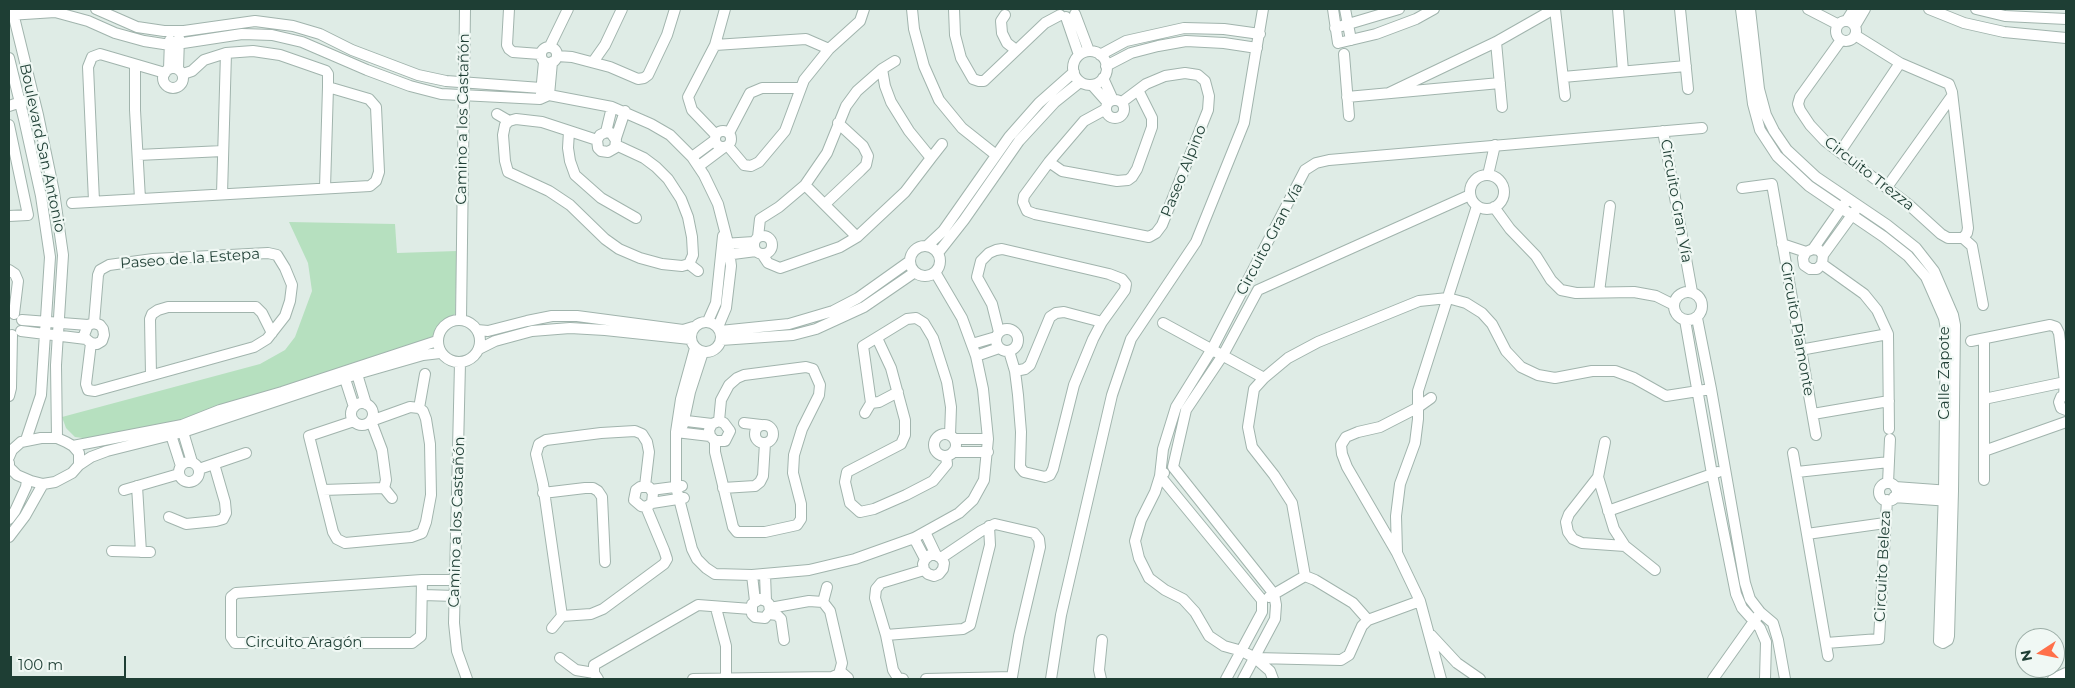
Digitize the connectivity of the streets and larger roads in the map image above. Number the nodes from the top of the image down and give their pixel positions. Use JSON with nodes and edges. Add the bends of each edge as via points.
{"nodes":[{"id":1,"x":96,"y":9,"type":"edge"},
{"id":2,"x":465,"y":9,"type":"edge"},
{"id":3,"x":509,"y":9,"type":"edge"},
{"id":4,"x":568,"y":9,"type":"edge"},
{"id":5,"x":622,"y":9,"type":"edge"},
{"id":6,"x":675,"y":9,"type":"edge"},
{"id":7,"x":725,"y":9,"type":"edge"},
{"id":8,"x":864,"y":9,"type":"edge"},
{"id":9,"x":912,"y":9,"type":"edge"},
{"id":10,"x":954,"y":9,"type":"edge"},
{"id":11,"x":1263,"y":9,"type":"edge"},
{"id":12,"x":1333,"y":9,"type":"edge"},
{"id":13,"x":1345,"y":9,"type":"edge"},
{"id":14,"x":1399,"y":9,"type":"edge"},
{"id":15,"x":1434,"y":9,"type":"edge"},
{"id":16,"x":1555,"y":9,"type":"edge"},
{"id":17,"x":1618,"y":9,"type":"edge"},
{"id":18,"x":1680,"y":9,"type":"edge"},
{"id":19,"x":1741,"y":9,"type":"edge"},
{"id":20,"x":1750,"y":9,"type":"edge"},
{"id":21,"x":1808,"y":9,"type":"edge"},
{"id":22,"x":1854,"y":9,"type":"edge"},
{"id":23,"x":1865,"y":9,"type":"edge"},
{"id":24,"x":1929,"y":9,"type":"edge"},
{"id":25,"x":1976,"y":9,"type":"edge"},
{"id":26,"x":11,"y":12,"type":"edge"},
{"id":27,"x":1067,"y":13,"type":"edge"},
{"id":28,"x":1005,"y":15,"type":"dead end"},
{"id":29,"x":2063,"y":19,"type":"edge"},
{"id":30,"x":1348,"y":25,"type":"junction"},
{"id":31,"x":1848,"y":27,"type":"junction"},
{"id":32,"x":1335,"y":28,"type":"junction"},
{"id":33,"x":174,"y":31,"type":"junction"},
{"id":34,"x":1260,"y":34,"type":"junction"},
{"id":35,"x":2064,"y":38,"type":"edge"},
{"id":36,"x":1351,"y":40,"type":"junction"},
{"id":37,"x":1840,"y":40,"type":"junction"},
{"id":38,"x":1496,"y":42,"type":"junction"},
{"id":39,"x":174,"y":44,"type":"junction"},
{"id":40,"x":715,"y":45,"type":"junction"},
{"id":41,"x":1257,"y":48,"type":"junction"},
{"id":42,"x":828,"y":49,"type":"junction"},
{"id":43,"x":1016,"y":50,"type":"junction"},
{"id":44,"x":226,"y":53,"type":"junction"},
{"id":45,"x":1084,"y":53,"type":"junction"},
{"id":46,"x":1344,"y":54,"type":"dead end"},
{"id":47,"x":1100,"y":55,"type":"junction"},
{"id":48,"x":9,"y":58,"type":"edge"},
{"id":49,"x":548,"y":59,"type":"junction"},
{"id":50,"x":895,"y":60,"type":"dead end"},
{"id":51,"x":592,"y":62,"type":"junction"},
{"id":52,"x":1900,"y":63,"type":"junction"},
{"id":53,"x":135,"y":65,"type":"junction"},
{"id":54,"x":1106,"y":66,"type":"junction"},
{"id":55,"x":1686,"y":66,"type":"junction"},
{"id":56,"x":882,"y":69,"type":"junction"},
{"id":57,"x":174,"y":71,"type":"junction"},
{"id":58,"x":1624,"y":71,"type":"junction"},
{"id":59,"x":1077,"y":77,"type":"junction"},
{"id":60,"x":1563,"y":77,"type":"junction"},
{"id":61,"x":1103,"y":78,"type":"junction"},
{"id":62,"x":464,"y":82,"type":"junction"},
{"id":63,"x":1500,"y":83,"type":"junction"},
{"id":64,"x":1092,"y":85,"type":"junction"},
{"id":65,"x":328,"y":87,"type":"junction"},
{"id":66,"x":800,"y":88,"type":"junction"},
{"id":67,"x":1688,"y":89,"type":"dead end"},
{"id":68,"x":1138,"y":90,"type":"junction"},
{"id":69,"x":1389,"y":93,"type":"junction"},
{"id":70,"x":544,"y":94,"type":"junction"},
{"id":71,"x":464,"y":96,"type":"junction"},
{"id":72,"x":1565,"y":96,"type":"dead end"},
{"id":73,"x":1952,"y":96,"type":"junction"},
{"id":74,"x":1347,"y":97,"type":"junction"},
{"id":75,"x":34,"y":99,"type":"junction"},
{"id":76,"x":20,"y":102,"type":"junction"},
{"id":77,"x":1112,"y":104,"type":"junction"},
{"id":78,"x":9,"y":106,"type":"edge"},
{"id":79,"x":612,"y":107,"type":"junction"},
{"id":80,"x":1502,"y":107,"type":"dead end"},
{"id":81,"x":625,"y":111,"type":"junction"},
{"id":82,"x":497,"y":114,"type":"dead end"},
{"id":83,"x":38,"y":115,"type":"junction"},
{"id":84,"x":1350,"y":116,"type":"dead end"},
{"id":85,"x":24,"y":118,"type":"junction"},
{"id":86,"x":509,"y":121,"type":"junction"},
{"id":87,"x":838,"y":123,"type":"junction"},
{"id":88,"x":9,"y":124,"type":"edge"},
{"id":89,"x":1702,"y":128,"type":"dead end"},
{"id":90,"x":569,"y":131,"type":"junction"},
{"id":91,"x":1663,"y":131,"type":"junction"},
{"id":92,"x":606,"y":132,"type":"junction"},
{"id":93,"x":597,"y":140,"type":"junction"},
{"id":94,"x":616,"y":141,"type":"junction"},
{"id":95,"x":720,"y":142,"type":"junction"},
{"id":96,"x":942,"y":144,"type":"dead end"},
{"id":97,"x":1495,"y":145,"type":"junction"},
{"id":98,"x":223,"y":151,"type":"junction"},
{"id":99,"x":1840,"y":152,"type":"junction"},
{"id":100,"x":138,"y":155,"type":"junction"},
{"id":101,"x":996,"y":155,"type":"junction"},
{"id":102,"x":692,"y":157,"type":"junction"},
{"id":103,"x":931,"y":158,"type":"junction"},
{"id":104,"x":1049,"y":162,"type":"junction"},
{"id":105,"x":13,"y":165,"type":"edge"},
{"id":106,"x":699,"y":166,"type":"junction"},
{"id":107,"x":1488,"y":175,"type":"junction"},
{"id":108,"x":805,"y":185,"type":"junction"},
{"id":109,"x":325,"y":188,"type":"junction"},
{"id":110,"x":1742,"y":188,"type":"dead end"},
{"id":111,"x":1886,"y":188,"type":"junction"},
{"id":112,"x":222,"y":194,"type":"junction"},
{"id":113,"x":1470,"y":195,"type":"junction"},
{"id":114,"x":140,"y":199,"type":"junction"},
{"id":115,"x":1848,"y":199,"type":"junction"},
{"id":116,"x":94,"y":202,"type":"junction"},
{"id":117,"x":72,"y":203,"type":"dead end"},
{"id":118,"x":824,"y":204,"type":"junction"},
{"id":119,"x":1477,"y":206,"type":"junction"},
{"id":120,"x":1610,"y":206,"type":"dead end"},
{"id":121,"x":1494,"y":207,"type":"junction"},
{"id":122,"x":1842,"y":208,"type":"junction"},
{"id":123,"x":1855,"y":211,"type":"junction"},
{"id":124,"x":9,"y":216,"type":"edge"},
{"id":125,"x":636,"y":218,"type":"dead end"},
{"id":126,"x":857,"y":237,"type":"junction"},
{"id":127,"x":1963,"y":238,"type":"junction"},
{"id":128,"x":725,"y":243,"type":"junction"},
{"id":129,"x":1782,"y":244,"type":"junction"},
{"id":130,"x":758,"y":246,"type":"junction"},
{"id":131,"x":927,"y":246,"type":"junction"},
{"id":132,"x":1809,"y":250,"type":"junction"},
{"id":133,"x":938,"y":253,"type":"junction"},
{"id":134,"x":726,"y":255,"type":"junction"},
{"id":135,"x":1822,"y":260,"type":"junction"},
{"id":136,"x":910,"y":261,"type":"junction"},
{"id":137,"x":689,"y":264,"type":"junction"},
{"id":138,"x":9,"y":270,"type":"edge"},
{"id":139,"x":698,"y":271,"type":"dead end"},
{"id":140,"x":915,"y":272,"type":"junction"},
{"id":141,"x":935,"y":272,"type":"junction"},
{"id":142,"x":1246,"y":284,"type":"junction"},
{"id":143,"x":1258,"y":290,"type":"junction"},
{"id":144,"x":1599,"y":292,"type":"junction"},
{"id":145,"x":1692,"y":292,"type":"junction"},
{"id":146,"x":1448,"y":298,"type":"junction"},
{"id":147,"x":1674,"y":304,"type":"junction"},
{"id":148,"x":1983,"y":305,"type":"dead end"},
{"id":149,"x":15,"y":316,"type":"edge"},
{"id":150,"x":1697,"y":318,"type":"junction"},
{"id":151,"x":461,"y":320,"type":"junction"},
{"id":152,"x":1685,"y":320,"type":"junction"},
{"id":153,"x":46,"y":321,"type":"junction"},
{"id":154,"x":708,"y":321,"type":"junction"},
{"id":155,"x":59,"y":322,"type":"junction"},
{"id":156,"x":1102,"y":322,"type":"junction"},
{"id":157,"x":1162,"y":323,"type":"dead end"},
{"id":158,"x":91,"y":324,"type":"junction"},
{"id":159,"x":693,"y":327,"type":"junction"},
{"id":160,"x":477,"y":330,"type":"junction"},
{"id":161,"x":14,"y":333,"type":"edge"},
{"id":162,"x":720,"y":333,"type":"junction"},
{"id":163,"x":272,"y":334,"type":"junction"},
{"id":164,"x":998,"y":334,"type":"junction"},
{"id":165,"x":1888,"y":334,"type":"junction"},
{"id":166,"x":46,"y":335,"type":"junction"},
{"id":167,"x":58,"y":336,"type":"junction"},
{"id":168,"x":877,"y":338,"type":"junction"},
{"id":169,"x":1984,"y":340,"type":"junction"},
{"id":170,"x":88,"y":341,"type":"junction"},
{"id":171,"x":437,"y":341,"type":"junction"},
{"id":172,"x":1971,"y":341,"type":"dead end"},
{"id":173,"x":972,"y":344,"type":"junction"},
{"id":174,"x":696,"y":346,"type":"junction"},
{"id":175,"x":479,"y":349,"type":"junction"},
{"id":176,"x":1212,"y":349,"type":"junction"},
{"id":177,"x":1004,"y":350,"type":"junction"},
{"id":178,"x":1800,"y":350,"type":"junction"},
{"id":179,"x":440,"y":353,"type":"junction"},
{"id":180,"x":1223,"y":355,"type":"junction"},
{"id":181,"x":976,"y":356,"type":"junction"},
{"id":182,"x":460,"y":363,"type":"junction"},
{"id":183,"x":1016,"y":371,"type":"junction"},
{"id":184,"x":357,"y":374,"type":"junction"},
{"id":185,"x":425,"y":374,"type":"dead end"},
{"id":186,"x":151,"y":375,"type":"junction"},
{"id":187,"x":1264,"y":378,"type":"junction"},
{"id":188,"x":345,"y":379,"type":"junction"},
{"id":189,"x":2065,"y":382,"type":"junction"},
{"id":190,"x":1711,"y":389,"type":"junction"},
{"id":191,"x":1697,"y":391,"type":"junction"},
{"id":192,"x":898,"y":392,"type":"junction"},
{"id":193,"x":2065,"y":395,"type":"edge"},
{"id":194,"x":9,"y":396,"type":"edge"},
{"id":195,"x":1431,"y":398,"type":"dead end"},
{"id":196,"x":1984,"y":399,"type":"junction"},
{"id":197,"x":1889,"y":401,"type":"junction"},
{"id":198,"x":870,"y":403,"type":"junction"},
{"id":199,"x":366,"y":404,"type":"junction"},
{"id":200,"x":354,"y":407,"type":"junction"},
{"id":201,"x":419,"y":408,"type":"junction"},
{"id":202,"x":1417,"y":408,"type":"junction"},
{"id":203,"x":2066,"y":411,"type":"edge"},
{"id":204,"x":865,"y":413,"type":"dead end"},
{"id":205,"x":1813,"y":414,"type":"junction"},
{"id":206,"x":354,"y":421,"type":"junction"},
{"id":207,"x":371,"y":421,"type":"junction"},
{"id":208,"x":681,"y":421,"type":"junction"},
{"id":209,"x":2066,"y":422,"type":"edge"},
{"id":210,"x":715,"y":423,"type":"junction"},
{"id":211,"x":744,"y":423,"type":"dead end"},
{"id":212,"x":183,"y":432,"type":"junction"},
{"id":213,"x":679,"y":432,"type":"junction"},
{"id":214,"x":1890,"y":434,"type":"joint"},
{"id":215,"x":171,"y":435,"type":"junction"},
{"id":216,"x":1816,"y":435,"type":"dead end"},
{"id":217,"x":952,"y":437,"type":"junction"},
{"id":218,"x":57,"y":438,"type":"junction"},
{"id":219,"x":712,"y":439,"type":"junction"},
{"id":220,"x":988,"y":439,"type":"junction"},
{"id":221,"x":24,"y":441,"type":"junction"},
{"id":222,"x":1605,"y":442,"type":"dead end"},
{"id":223,"x":9,"y":443,"type":"edge"},
{"id":224,"x":74,"y":446,"type":"junction"},
{"id":225,"x":1984,"y":451,"type":"junction"},
{"id":226,"x":988,"y":452,"type":"junction"},
{"id":227,"x":1793,"y":452,"type":"dead end"},
{"id":228,"x":246,"y":453,"type":"dead end"},
{"id":229,"x":949,"y":454,"type":"junction"},
{"id":230,"x":9,"y":457,"type":"edge"},
{"id":231,"x":1889,"y":462,"type":"junction"},
{"id":232,"x":214,"y":464,"type":"junction"},
{"id":233,"x":9,"y":465,"type":"edge"},
{"id":234,"x":79,"y":465,"type":"junction"},
{"id":235,"x":195,"y":466,"type":"junction"},
{"id":236,"x":1173,"y":467,"type":"junction"},
{"id":237,"x":180,"y":470,"type":"junction"},
{"id":238,"x":1726,"y":470,"type":"junction"},
{"id":239,"x":1797,"y":472,"type":"junction"},
{"id":240,"x":1712,"y":474,"type":"junction"},
{"id":241,"x":1160,"y":476,"type":"junction"},
{"id":242,"x":1598,"y":477,"type":"junction"},
{"id":243,"x":27,"y":480,"type":"junction"},
{"id":244,"x":1984,"y":480,"type":"dead end"},
{"id":245,"x":43,"y":484,"type":"junction"},
{"id":246,"x":137,"y":486,"type":"junction"},
{"id":247,"x":680,"y":486,"type":"junction"},
{"id":248,"x":384,"y":488,"type":"junction"},
{"id":249,"x":648,"y":488,"type":"junction"},
{"id":250,"x":723,"y":488,"type":"junction"},
{"id":251,"x":124,"y":490,"type":"dead end"},
{"id":252,"x":323,"y":490,"type":"junction"},
{"id":253,"x":1891,"y":492,"type":"junction"},
{"id":254,"x":543,"y":493,"type":"junction"},
{"id":255,"x":1949,"y":496,"type":"junction"},
{"id":256,"x":392,"y":498,"type":"dead end"},
{"id":257,"x":682,"y":498,"type":"junction"},
{"id":258,"x":649,"y":505,"type":"junction"},
{"id":259,"x":1608,"y":511,"type":"junction"},
{"id":260,"x":169,"y":518,"type":"dead end"},
{"id":261,"x":9,"y":519,"type":"edge"},
{"id":262,"x":1885,"y":523,"type":"junction"},
{"id":263,"x":989,"y":526,"type":"junction"},
{"id":264,"x":925,"y":532,"type":"junction"},
{"id":265,"x":1807,"y":534,"type":"junction"},
{"id":266,"x":9,"y":536,"type":"edge"},
{"id":267,"x":914,"y":538,"type":"junction"},
{"id":268,"x":1625,"y":546,"type":"junction"},
{"id":269,"x":1238,"y":550,"type":"junction"},
{"id":270,"x":112,"y":552,"type":"dead end"},
{"id":271,"x":1397,"y":554,"type":"junction"},
{"id":272,"x":938,"y":556,"type":"junction"},
{"id":273,"x":1229,"y":558,"type":"junction"},
{"id":274,"x":925,"y":559,"type":"junction"},
{"id":275,"x":605,"y":562,"type":"dead end"},
{"id":276,"x":924,"y":570,"type":"junction"},
{"id":277,"x":1655,"y":570,"type":"dead end"},
{"id":278,"x":765,"y":574,"type":"junction"},
{"id":279,"x":752,"y":575,"type":"junction"},
{"id":280,"x":1304,"y":576,"type":"junction"},
{"id":281,"x":422,"y":580,"type":"junction"},
{"id":282,"x":455,"y":580,"type":"junction"},
{"id":283,"x":827,"y":588,"type":"dead end"},
{"id":284,"x":1274,"y":594,"type":"junction"},
{"id":285,"x":423,"y":595,"type":"junction"},
{"id":286,"x":455,"y":596,"type":"junction"},
{"id":287,"x":1262,"y":600,"type":"junction"},
{"id":288,"x":1420,"y":601,"type":"junction"},
{"id":289,"x":823,"y":602,"type":"junction"},
{"id":290,"x":753,"y":605,"type":"junction"},
{"id":291,"x":716,"y":608,"type":"junction"},
{"id":292,"x":769,"y":608,"type":"junction"},
{"id":293,"x":1760,"y":612,"type":"junction"},
{"id":294,"x":562,"y":616,"type":"junction"},
{"id":295,"x":1368,"y":620,"type":"junction"},
{"id":296,"x":1753,"y":621,"type":"junction"},
{"id":297,"x":552,"y":628,"type":"dead end"},
{"id":298,"x":1430,"y":634,"type":"junction"},
{"id":299,"x":886,"y":635,"type":"junction"},
{"id":300,"x":1944,"y":638,"type":"dead end"},
{"id":301,"x":784,"y":640,"type":"dead end"},
{"id":302,"x":1102,"y":640,"type":"dead end"},
{"id":303,"x":1826,"y":643,"type":"junction"},
{"id":304,"x":1242,"y":651,"type":"junction"},
{"id":305,"x":1828,"y":656,"type":"dead end"},
{"id":306,"x":560,"y":658,"type":"dead end"},
{"id":307,"x":1255,"y":658,"type":"junction"},
{"id":308,"x":1280,"y":658,"type":"junction"},
{"id":309,"x":2066,"y":674,"type":"edge"},
{"id":310,"x":844,"y":675,"type":"edge"},
{"id":311,"x":1272,"y":675,"type":"edge"},
{"id":312,"x":596,"y":676,"type":"edge"},
{"id":313,"x":467,"y":679,"type":"edge"},
{"id":314,"x":693,"y":679,"type":"edge"},
{"id":315,"x":726,"y":679,"type":"edge"},
{"id":316,"x":903,"y":679,"type":"edge"},
{"id":317,"x":926,"y":679,"type":"edge"},
{"id":318,"x":1051,"y":679,"type":"edge"},
{"id":319,"x":1101,"y":679,"type":"edge"},
{"id":320,"x":1226,"y":679,"type":"edge"},
{"id":321,"x":1243,"y":679,"type":"edge"},
{"id":322,"x":1441,"y":679,"type":"edge"},
{"id":323,"x":1480,"y":679,"type":"edge"},
{"id":324,"x":1713,"y":679,"type":"edge"},
{"id":325,"x":1765,"y":679,"type":"edge"},
{"id":326,"x":1785,"y":679,"type":"edge"},
{"id":327,"x":2053,"y":679,"type":"edge"}],
"edges":[{"from":1,"to":33,"type":"street","via":[[137,27]]},
{"from":2,"to":62,"type":"street","name":"Camino a los Castañón"},
{"from":3,"to":49,"type":"street","via":[[509,49]]},
{"from":4,"to":49,"type":"street","via":[[550,46],[556,51]]},
{"from":5,"to":51,"type":"street","via":[[605,45]]},
{"from":6,"to":51,"type":"street","via":[[667,35],[644,78],[638,79]]},
{"from":7,"to":40,"type":"street"},
{"from":8,"to":42,"type":"street","via":[[860,21]]},
{"from":9,"to":101,"type":"street","via":[[924,66],[939,100],[962,128]]},
{"from":10,"to":43,"type":"street","via":[[957,43],[974,79],[984,80]]},
{"from":11,"to":34,"type":"street"},
{"from":12,"to":32,"type":"street"},
{"from":13,"to":30,"type":"street"},
{"from":14,"to":30,"type":"street"},
{"from":15,"to":36,"type":"street","via":[[1376,34]]},
{"from":16,"to":38,"type":"street"},
{"from":16,"to":60,"type":"street"},
{"from":17,"to":58,"type":"street"},
{"from":18,"to":55,"type":"street"},
{"from":19,"to":122,"type":"street","name":"Calle Zapote","via":[[1752,104],[1760,130],[1791,171]]},
{"from":20,"to":115,"type":"street","name":"Calle Zapote","via":[[1760,89],[1766,115],[1774,131],[1798,162]]},
{"from":21,"to":31,"type":"street"},
{"from":22,"to":31,"type":"street"},
{"from":23,"to":31,"type":"street"},
{"from":24,"to":35,"type":"street","via":[[1964,23],[2004,32]]},
{"from":25,"to":29,"type":"street","via":[[2006,16]]},
{"from":26,"to":39,"type":"street","via":[[55,12],[144,41]]},
{"from":26,"to":75,"type":"street","name":"Boulevard San Antonio"},
{"from":27,"to":43,"type":"street","via":[[1045,23]]},
{"from":27,"to":45,"type":"street"},
{"from":28,"to":43,"type":"street","via":[[1001,21],[1002,33]]},
{"from":29,"to":35,"type":"street"},
{"from":30,"to":32,"type":"street"},
{"from":30,"to":36,"type":"street"},
{"from":31,"to":37,"type":"street","via":[[1836,34]]},
{"from":31,"to":37,"type":"street","via":[[1847,41]]},
{"from":31,"to":52,"type":"street"},
{"from":32,"to":36,"type":"street","via":[[1338,43]]},
{"from":33,"to":39,"type":"street"},
{"from":33,"to":62,"type":"street","via":[[255,21],[293,26],[418,75]]},
{"from":34,"to":41,"type":"street"},
{"from":34,"to":47,"type":"street","via":[[1184,28],[1126,41]]},
{"from":37,"to":99,"type":"street","name":"Circuito Trezza","via":[[1798,104],[1810,126]]},
{"from":38,"to":63,"type":"street"},
{"from":38,"to":69,"type":"street"},
{"from":39,"to":57,"type":"street"},
{"from":39,"to":71,"type":"street","via":[[242,34],[272,35],[302,42],[410,86]]},
{"from":40,"to":42,"type":"street","via":[[806,39]]},
{"from":40,"to":95,"type":"street","via":[[688,97],[692,110]]},
{"from":41,"to":54,"type":"street","via":[[1186,41],[1132,53]]},
{"from":41,"to":318,"type":"street","via":[[1244,123],[1196,242],[1131,340],[1112,395],[1060,615]]},
{"from":42,"to":66,"type":"street"},
{"from":44,"to":57,"type":"street","via":[[204,60],[192,70]]},
{"from":44,"to":65,"type":"street","via":[[253,51],[280,55],[323,69],[328,74]]},
{"from":44,"to":98,"type":"street"},
{"from":45,"to":47,"type":"street"},
{"from":45,"to":59,"type":"street","via":[[1074,62]]},
{"from":46,"to":74,"type":"street"},
{"from":47,"to":54,"type":"street"},
{"from":48,"to":76,"type":"street","name":"Boulevard San Antonio"},
{"from":49,"to":51,"type":"street","via":[[572,57]]},
{"from":49,"to":70,"type":"street"},
{"from":50,"to":56,"type":"street"},
{"from":52,"to":73,"type":"street","via":[[1943,80],[1949,84]]},
{"from":52,"to":99,"type":"street"},
{"from":53,"to":57,"type":"street"},
{"from":53,"to":100,"type":"street"},
{"from":53,"to":116,"type":"street","via":[[100,54],[92,57],[88,67]]},
{"from":54,"to":61,"type":"street"},
{"from":55,"to":58,"type":"street"},
{"from":55,"to":67,"type":"street"},
{"from":56,"to":87,"type":"street","via":[[857,91]]},
{"from":56,"to":103,"type":"street","via":[[891,102],[908,131]]},
{"from":58,"to":60,"type":"street"},
{"from":59,"to":64,"type":"street"},
{"from":59,"to":101,"type":"street","via":[[1039,103]]},
{"from":59,"to":133,"type":"street","via":[[1019,141]]},
{"from":60,"to":72,"type":"street"},
{"from":61,"to":64,"type":"street"},
{"from":61,"to":77,"type":"street"},
{"from":62,"to":70,"type":"street"},
{"from":62,"to":71,"type":"street","name":"Camino a los Castañón"},
{"from":63,"to":69,"type":"street"},
{"from":63,"to":80,"type":"street"},
{"from":64,"to":77,"type":"street"},
{"from":65,"to":109,"type":"street"},
{"from":65,"to":109,"type":"street","via":[[374,102],[379,172],[370,186]]},
{"from":66,"to":95,"type":"street","via":[[762,88],[750,92],[728,133],[731,141]]},
{"from":66,"to":95,"type":"street","via":[[785,131],[759,162],[752,166],[744,165]]},
{"from":68,"to":77,"type":"street","name":"Paseo Alpino"},
{"from":68,"to":104,"type":"street","via":[[1152,118],[1152,128],[1132,177],[1117,181],[1062,171]]},
{"from":68,"to":104,"type":"street","name":"Paseo Alpino","via":[[1165,76],[1186,73],[1198,75],[1205,81],[1209,96],[1208,110],[1162,226],[1156,233],[1145,237],[1027,211],[1024,196]]},
{"from":69,"to":74,"type":"street"},
{"from":70,"to":71,"type":"street"},
{"from":70,"to":79,"type":"street"},
{"from":71,"to":151,"type":"street","name":"Camino a los Castañón"},
{"from":73,"to":111,"type":"street"},
{"from":73,"to":127,"type":"street","via":[[1968,228]]},
{"from":74,"to":84,"type":"street"},
{"from":75,"to":76,"type":"street"},
{"from":75,"to":83,"type":"street","name":"Boulevard San Antonio"},
{"from":76,"to":78,"type":"street"},
{"from":76,"to":85,"type":"street","name":"Boulevard San Antonio"},
{"from":77,"to":104,"type":"street","name":"Paseo Alpino","via":[[1084,121]]},
{"from":79,"to":81,"type":"street"},
{"from":79,"to":92,"type":"street"},
{"from":81,"to":94,"type":"street"},
{"from":81,"to":102,"type":"street","via":[[670,135]]},
{"from":82,"to":86,"type":"street"},
{"from":83,"to":85,"type":"street"},
{"from":83,"to":155,"type":"street","name":"Boulevard San Antonio","via":[[63,255]]},
{"from":85,"to":88,"type":"street"},
{"from":85,"to":153,"type":"street","name":"Boulevard San Antonio","via":[[50,257]]},
{"from":86,"to":90,"type":"street","via":[[542,122]]},
{"from":86,"to":137,"type":"street","via":[[504,134],[504,173],[549,191],[570,205],[619,249],[662,264]]},
{"from":87,"to":108,"type":"street","via":[[827,154]]},
{"from":87,"to":118,"type":"street","via":[[863,146],[868,156],[860,172]]},
{"from":88,"to":105,"type":"street"},
{"from":89,"to":91,"type":"street"},
{"from":90,"to":93,"type":"street"},
{"from":90,"to":125,"type":"street","via":[[568,148],[575,175],[601,198]]},
{"from":91,"to":97,"type":"street","name":"Circuito Gran Vía"},
{"from":91,"to":145,"type":"street","name":"Circuito Gran Vía"},
{"from":92,"to":93,"type":"street"},
{"from":92,"to":94,"type":"street","via":[[611,133]]},
{"from":93,"to":94,"type":"street","via":[[598,148],[604,152],[612,151]]},
{"from":94,"to":137,"type":"street","via":[[656,168],[681,199],[692,236],[693,255]]},
{"from":95,"to":102,"type":"street"},
{"from":95,"to":106,"type":"street"},
{"from":96,"to":103,"type":"street"},
{"from":97,"to":107,"type":"street"},
{"from":97,"to":142,"type":"street","name":"Circuito Gran Vía","via":[[1316,163],[1306,170]]},
{"from":98,"to":100,"type":"street"},
{"from":98,"to":112,"type":"street"},
{"from":99,"to":111,"type":"street","name":"Circuito Trezza"},
{"from":100,"to":114,"type":"street"},
{"from":101,"to":131,"type":"street","via":[[943,231]]},
{"from":102,"to":106,"type":"street"},
{"from":103,"to":126,"type":"street","via":[[905,192]]},
{"from":105,"to":124,"type":"street","via":[[28,215]]},
{"from":106,"to":128,"type":"street","via":[[724,225]]},
{"from":107,"to":113,"type":"street","via":[[1476,179]]},
{"from":107,"to":121,"type":"street","via":[[1496,178],[1503,189],[1500,202]]},
{"from":108,"to":118,"type":"street"},
{"from":108,"to":130,"type":"street","via":[[760,219]]},
{"from":109,"to":112,"type":"street"},
{"from":110,"to":129,"type":"street","name":"Circuito Piamonte","via":[[1772,184]]},
{"from":111,"to":127,"type":"street","name":"Circuito Trezza","via":[[1941,234],[1948,238]]},
{"from":112,"to":114,"type":"street"},
{"from":113,"to":119,"type":"street"},
{"from":113,"to":143,"type":"street"},
{"from":114,"to":116,"type":"street"},
{"from":115,"to":122,"type":"street","name":"Circuito Piamonte"},
{"from":115,"to":123,"type":"street","name":"Calle Zapote"},
{"from":116,"to":117,"type":"street"},
{"from":118,"to":126,"type":"street"},
{"from":119,"to":121,"type":"street","via":[[1485,209]]},
{"from":119,"to":146,"type":"street"},
{"from":120,"to":144,"type":"street"},
{"from":121,"to":144,"type":"street","via":[[1561,290]]},
{"from":122,"to":123,"type":"street","name":"Calle Zapote"},
{"from":122,"to":132,"type":"street","name":"Circuito Piamonte"},
{"from":123,"to":135,"type":"street"},
{"from":123,"to":255,"type":"street","name":"Calle Zapote","via":[[1908,256],[1926,277],[1944,318]]},
{"from":126,"to":130,"type":"street","via":[[780,268],[768,264]]},
{"from":127,"to":148,"type":"street","via":[[1972,246]]},
{"from":128,"to":130,"type":"street"},
{"from":128,"to":134,"type":"street"},
{"from":129,"to":132,"type":"street","name":"Circuito Piamonte"},
{"from":129,"to":178,"type":"street","name":"Circuito Piamonte"},
{"from":130,"to":134,"type":"street"},
{"from":131,"to":133,"type":"street"},
{"from":131,"to":136,"type":"street","via":[[915,249]]},
{"from":132,"to":135,"type":"street","name":"Circuito Piamonte","via":[[1819,250]]},
{"from":132,"to":135,"type":"street","name":"Circuito Piamonte","via":[[1803,258],[1804,265],[1817,269]]},
{"from":133,"to":141,"type":"street","via":[[940,261]]},
{"from":134,"to":154,"type":"street","via":[[716,303]]},
{"from":134,"to":162,"type":"street","via":[[729,290]]},
{"from":135,"to":165,"type":"street","name":"Circuito Piamonte","via":[[1864,294],[1877,310]]},
{"from":136,"to":140,"type":"street"},
{"from":136,"to":162,"type":"street","via":[[834,311],[789,324]]},
{"from":137,"to":139,"type":"street"},
{"from":138,"to":149,"type":"street","via":[[18,281]]},
{"from":140,"to":141,"type":"street","via":[[927,276]]},
{"from":140,"to":162,"type":"street","via":[[864,307],[816,329],[793,334]]},
{"from":141,"to":173,"type":"street","via":[[962,318]]},
{"from":142,"to":143,"type":"street"},
{"from":142,"to":176,"type":"street","name":"Circuito Gran Vía"},
{"from":143,"to":180,"type":"street","name":"Circuito Gran Vía"},
{"from":144,"to":147,"type":"street","via":[[1634,292]]},
{"from":145,"to":147,"type":"street","via":[[1680,294]]},
{"from":145,"to":150,"type":"street","via":[[1703,304]]},
{"from":146,"to":187,"type":"street","via":[[1419,301],[1318,342],[1288,358]]},
{"from":146,"to":191,"type":"street","via":[[1466,303],[1482,313],[1521,368],[1555,378],[1592,371],[1615,371],[1666,396]]},
{"from":146,"to":202,"type":"street","via":[[1418,391]]},
{"from":147,"to":152,"type":"street","via":[[1678,316]]},
{"from":149,"to":153,"type":"street"},
{"from":149,"to":161,"type":"street","via":[[23,326]]},
{"from":150,"to":152,"type":"street"},
{"from":150,"to":190,"type":"street"},
{"from":151,"to":160,"type":"street"},
{"from":151,"to":171,"type":"street","via":[[452,320],[444,325]]},
{"from":152,"to":191,"type":"street"},
{"from":153,"to":155,"type":"street"},
{"from":153,"to":166,"type":"street","name":"Boulevard San Antonio"},
{"from":154,"to":159,"type":"street"},
{"from":154,"to":162,"type":"street"},
{"from":155,"to":158,"type":"street"},
{"from":155,"to":167,"type":"street","name":"Boulevard San Antonio"},
{"from":156,"to":164,"type":"street","via":[[1125,290],[1126,284],[1122,279],[996,250],[981,261],[977,277],[992,304]]},
{"from":156,"to":183,"type":"street","via":[[1064,312],[1056,313],[1050,318],[1030,365]]},
{"from":156,"to":183,"type":"street","via":[[1074,385],[1053,469],[1045,477],[1020,468]]},
{"from":157,"to":176,"type":"street"},
{"from":158,"to":163,"type":"street","name":"Paseo de la Estepa","via":[[98,275],[109,265],[152,259],[268,254],[276,255],[292,285],[285,316]]},
{"from":158,"to":170,"type":"street","name":"Paseo de la Estepa","via":[[84,335]]},
{"from":158,"to":170,"type":"street","name":"Paseo de la Estepa","via":[[100,325],[104,335],[97,344]]},
{"from":159,"to":160,"type":"street","via":[[683,330],[576,316],[552,316],[488,331]]},
{"from":159,"to":174,"type":"street"},
{"from":160,"to":175,"type":"street"},
{"from":161,"to":166,"type":"street"},
{"from":161,"to":194,"type":"street"},
{"from":162,"to":174,"type":"street","via":[[718,347],[710,351]]},
{"from":163,"to":186,"type":"street","name":"Paseo de la Estepa","via":[[254,347]]},
{"from":163,"to":186,"type":"street","via":[[256,307],[168,307],[158,310],[150,320]]},
{"from":164,"to":173,"type":"street"},
{"from":164,"to":177,"type":"street","via":[[997,345]]},
{"from":164,"to":177,"type":"street","via":[[1006,329],[1016,334],[1017,344]]},
{"from":165,"to":178,"type":"street"},
{"from":165,"to":197,"type":"street","name":"Circuito Piamonte"},
{"from":166,"to":167,"type":"street"},
{"from":166,"to":221,"type":"street","name":"Boulevard San Antonio","via":[[41,395]]},
{"from":167,"to":170,"type":"street"},
{"from":167,"to":218,"type":"street","name":"Boulevard San Antonio"},
{"from":168,"to":192,"type":"street"},
{"from":168,"to":198,"type":"street","via":[[863,346]]},
{"from":168,"to":217,"type":"street","via":[[907,319],[916,318],[924,323],[933,338],[947,382]]},
{"from":169,"to":172,"type":"street"},
{"from":169,"to":189,"type":"street","via":[[2050,325],[2056,327]]},
{"from":169,"to":196,"type":"street"},
{"from":170,"to":186,"type":"street","name":"Paseo de la Estepa","via":[[85,376],[88,390],[95,391]]},
{"from":171,"to":179,"type":"street"},
{"from":171,"to":224,"type":"street","via":[[182,425]]},
{"from":173,"to":181,"type":"street"},
{"from":174,"to":175,"type":"street","via":[[570,328],[524,333]]},
{"from":174,"to":208,"type":"street","via":[[681,400]]},
{"from":175,"to":182,"type":"street","via":[[472,358]]},
{"from":176,"to":180,"type":"street"},
{"from":176,"to":241,"type":"street","name":"Circuito Gran Vía","via":[[1176,407],[1163,449]]},
{"from":177,"to":181,"type":"street"},
{"from":177,"to":183,"type":"street"},
{"from":178,"to":205,"type":"street","name":"Circuito Piamonte"},
{"from":179,"to":182,"type":"street","via":[[449,361]]},
{"from":179,"to":184,"type":"street"},
{"from":180,"to":187,"type":"street"},
{"from":180,"to":236,"type":"street","name":"Circuito Gran Vía","via":[[1186,410]]},
{"from":181,"to":220,"type":"street","via":[[984,389]]},
{"from":182,"to":282,"type":"street","name":"Camino a los Castañón"},
{"from":184,"to":188,"type":"street"},
{"from":184,"to":199,"type":"street"},
{"from":185,"to":201,"type":"street"},
{"from":187,"to":280,"type":"street","via":[[1254,389],[1250,406],[1248,427],[1252,447],[1292,503]]},
{"from":188,"to":200,"type":"street"},
{"from":188,"to":212,"type":"street"},
{"from":189,"to":193,"type":"street"},
{"from":189,"to":196,"type":"street"},
{"from":190,"to":191,"type":"street"},
{"from":190,"to":238,"type":"street"},
{"from":191,"to":240,"type":"street"},
{"from":192,"to":198,"type":"street"},
{"from":192,"to":229,"type":"street","via":[[905,420],[901,444],[847,472],[845,482],[850,503],[860,512],[906,495],[933,481],[947,464]]},
{"from":193,"to":203,"type":"street","via":[[2059,399],[2059,405]]},
{"from":195,"to":202,"type":"street"},
{"from":196,"to":225,"type":"street"},
{"from":197,"to":205,"type":"street","name":"Circuito Piamonte"},
{"from":197,"to":214,"type":"street","name":"Circuito Piamonte"},
{"from":198,"to":204,"type":"street"},
{"from":199,"to":200,"type":"street","via":[[359,403]]},
{"from":199,"to":207,"type":"street","via":[[373,411]]},
{"from":200,"to":206,"type":"street","via":[[351,412]]},
{"from":201,"to":207,"type":"street","via":[[410,407]]},
{"from":201,"to":252,"type":"street","via":[[426,419],[430,444],[426,532],[411,537],[333,542]]},
{"from":202,"to":271,"type":"street","via":[[1415,443],[1400,484],[1396,516]]},
{"from":202,"to":271,"type":"street","via":[[1380,427],[1346,436],[1341,445],[1347,467]]},
{"from":205,"to":216,"type":"street","name":"Circuito Piamonte"},
{"from":206,"to":207,"type":"street","via":[[360,425]]},
{"from":206,"to":252,"type":"street","via":[[308,436]]},
{"from":207,"to":248,"type":"street","via":[[382,450]]},
{"from":208,"to":210,"type":"street"},
{"from":208,"to":213,"type":"street"},
{"from":209,"to":225,"type":"street"},
{"from":210,"to":219,"type":"street","via":[[709,430]]},
{"from":210,"to":219,"type":"street","via":[[728,426],[729,437],[720,442]]},
{"from":210,"to":250,"type":"street","via":[[728,385],[737,378],[806,367],[813,369],[820,385],[819,395],[802,429],[794,455],[801,519],[797,525],[764,532],[737,532]]},
{"from":211,"to":250,"type":"street","via":[[767,426],[771,430],[770,440],[765,443],[763,476],[755,486]]},
{"from":212,"to":215,"type":"street"},
{"from":212,"to":235,"type":"street"},
{"from":213,"to":219,"type":"street"},
{"from":213,"to":247,"type":"street"},
{"from":214,"to":231,"type":"street","name":"Circuito Beleza"},
{"from":215,"to":234,"type":"street","via":[[106,451]]},
{"from":215,"to":237,"type":"street"},
{"from":217,"to":220,"type":"street"},
{"from":217,"to":229,"type":"street","via":[[956,446]]},
{"from":217,"to":229,"type":"street","via":[[944,434],[935,440],[936,451],[940,455]]},
{"from":218,"to":221,"type":"street"},
{"from":218,"to":224,"type":"street"},
{"from":219,"to":250,"type":"street"},
{"from":220,"to":226,"type":"street"},
{"from":221,"to":223,"type":"street"},
{"from":221,"to":230,"type":"street","via":[[12,450]]},
{"from":222,"to":242,"type":"street"},
{"from":224,"to":234,"type":"street","via":[[79,454]]},
{"from":225,"to":244,"type":"street"},
{"from":226,"to":229,"type":"street"},
{"from":226,"to":264,"type":"street","via":[[984,480],[974,500],[959,513]]},
{"from":227,"to":239,"type":"street"},
{"from":228,"to":232,"type":"street"},
{"from":231,"to":239,"type":"street"},
{"from":231,"to":253,"type":"street","name":"Circuito Beleza"},
{"from":232,"to":235,"type":"street"},
{"from":232,"to":260,"type":"street","via":[[225,502],[223,519],[186,524]]},
{"from":233,"to":243,"type":"street","via":[[17,475]]},
{"from":234,"to":245,"type":"street","via":[[55,482]]},
{"from":235,"to":237,"type":"street","via":[[186,462]]},
{"from":235,"to":237,"type":"street","via":[[196,480],[191,482],[181,479]]},
{"from":236,"to":241,"type":"street"},
{"from":236,"to":269,"type":"street"},
{"from":237,"to":246,"type":"street"},
{"from":238,"to":240,"type":"street"},
{"from":238,"to":293,"type":"street","via":[[1745,583],[1750,599]]},
{"from":239,"to":265,"type":"street"},
{"from":240,"to":259,"type":"street"},
{"from":240,"to":296,"type":"street","via":[[1736,594]]},
{"from":241,"to":273,"type":"street"},
{"from":241,"to":304,"type":"street","name":"Circuito Gran Vía","via":[[1135,541],[1139,558],[1149,578],[1183,598],[1209,636],[1224,646]]},
{"from":242,"to":259,"type":"street"},
{"from":242,"to":268,"type":"street","via":[[1569,514],[1566,522],[1568,532],[1582,543]]},
{"from":243,"to":245,"type":"street"},
{"from":243,"to":261,"type":"street"},
{"from":245,"to":266,"type":"street"},
{"from":246,"to":251,"type":"street"},
{"from":246,"to":270,"type":"street","via":[[145,552]]},
{"from":247,"to":249,"type":"street"},
{"from":247,"to":257,"type":"street"},
{"from":248,"to":252,"type":"street"},
{"from":248,"to":256,"type":"street"},
{"from":249,"to":254,"type":"street","via":[[647,442],[642,434],[635,431],[546,440],[539,444],[536,454]]},
{"from":249,"to":258,"type":"street","via":[[654,496]]},
{"from":249,"to":258,"type":"street","via":[[636,490],[634,500],[641,506]]},
{"from":253,"to":255,"type":"street"},
{"from":253,"to":262,"type":"street","name":"Circuito Beleza"},
{"from":254,"to":275,"type":"street","via":[[585,488],[598,491],[602,496]]},
{"from":254,"to":294,"type":"street"},
{"from":255,"to":300,"type":"street","name":"Calle Zapote"},
{"from":257,"to":258,"type":"street"},
{"from":257,"to":279,"type":"street","via":[[697,559],[715,574]]},
{"from":258,"to":294,"type":"street","via":[[667,558],[664,564],[603,609],[591,614]]},
{"from":259,"to":268,"type":"street"},
{"from":262,"to":265,"type":"street"},
{"from":262,"to":303,"type":"street","name":"Circuito Beleza","via":[[1879,639]]},
{"from":263,"to":272,"type":"street"},
{"from":263,"to":299,"type":"street","via":[[990,545],[970,625],[963,629]]},
{"from":263,"to":317,"type":"street","via":[[1004,525],[1034,533],[1039,540],[1012,677]]},
{"from":264,"to":267,"type":"street"},
{"from":264,"to":272,"type":"street"},
{"from":265,"to":303,"type":"street"},
{"from":267,"to":274,"type":"street"},
{"from":267,"to":278,"type":"street","via":[[855,560],[810,570]]},
{"from":268,"to":277,"type":"street"},
{"from":269,"to":273,"type":"street"},
{"from":269,"to":284,"type":"street"},
{"from":271,"to":288,"type":"street"},
{"from":272,"to":274,"type":"street","via":[[930,555]]},
{"from":272,"to":276,"type":"street","via":[[944,563],[940,574],[934,576]]},
{"from":273,"to":287,"type":"street"},
{"from":274,"to":276,"type":"street"},
{"from":276,"to":299,"type":"street","via":[[881,583],[876,589],[875,598]]},
{"from":278,"to":279,"type":"street"},
{"from":278,"to":292,"type":"street"},
{"from":279,"to":290,"type":"street"},
{"from":280,"to":284,"type":"street"},
{"from":280,"to":295,"type":"street","via":[[1353,603]]},
{"from":281,"to":282,"type":"street","name":"Circuito Aragón"},
{"from":281,"to":285,"type":"street","name":"Circuito Aragón"},
{"from":281,"to":285,"type":"street","name":"Circuito Aragón","via":[[236,593],[231,597],[231,638],[235,643],[412,643],[421,636]]},
{"from":282,"to":286,"type":"street","name":"Camino a los Castañón"},
{"from":283,"to":289,"type":"street"},
{"from":284,"to":287,"type":"street"},
{"from":284,"to":307,"type":"street","via":[[1275,619]]},
{"from":285,"to":286,"type":"street"},
{"from":286,"to":313,"type":"street","name":"Camino a los Castañón","via":[[457,651]]},
{"from":287,"to":304,"type":"street","via":[[1262,612]]},
{"from":288,"to":295,"type":"street"},
{"from":288,"to":298,"type":"street"},
{"from":289,"to":292,"type":"street","via":[[809,601]]},
{"from":289,"to":310,"type":"street","via":[[830,611]]},
{"from":290,"to":291,"type":"street"},
{"from":290,"to":292,"type":"street","via":[[760,599]]},
{"from":290,"to":292,"type":"street","via":[[752,614],[760,619]]},
{"from":291,"to":312,"type":"street","via":[[698,605],[594,665]]},
{"from":291,"to":315,"type":"street","via":[[726,646]]},
{"from":292,"to":301,"type":"street","via":[[781,619]]},
{"from":293,"to":296,"type":"street"},
{"from":293,"to":326,"type":"street","via":[[1773,623]]},
{"from":294,"to":297,"type":"street"},
{"from":295,"to":308,"type":"street","via":[[1349,655],[1341,660]]},
{"from":296,"to":324,"type":"street"},
{"from":296,"to":325,"type":"street","via":[[1766,642]]},
{"from":298,"to":322,"type":"street"},
{"from":298,"to":323,"type":"street","via":[[1457,663]]},
{"from":299,"to":316,"type":"street","via":[[893,670],[898,678]]},
{"from":302,"to":319,"type":"street"},
{"from":303,"to":305,"type":"street"},
{"from":304,"to":307,"type":"street","name":"Circuito Gran Vía"},
{"from":304,"to":320,"type":"street"},
{"from":306,"to":312,"type":"street","via":[[576,670]]},
{"from":307,"to":308,"type":"street"},
{"from":307,"to":311,"type":"street","name":"Circuito Gran Vía"},
{"from":307,"to":321,"type":"street"},
{"from":308,"to":311,"type":"street"},
{"from":309,"to":327,"type":"street"},
{"from":310,"to":315,"type":"street"},
{"from":314,"to":315,"type":"street"}]}
